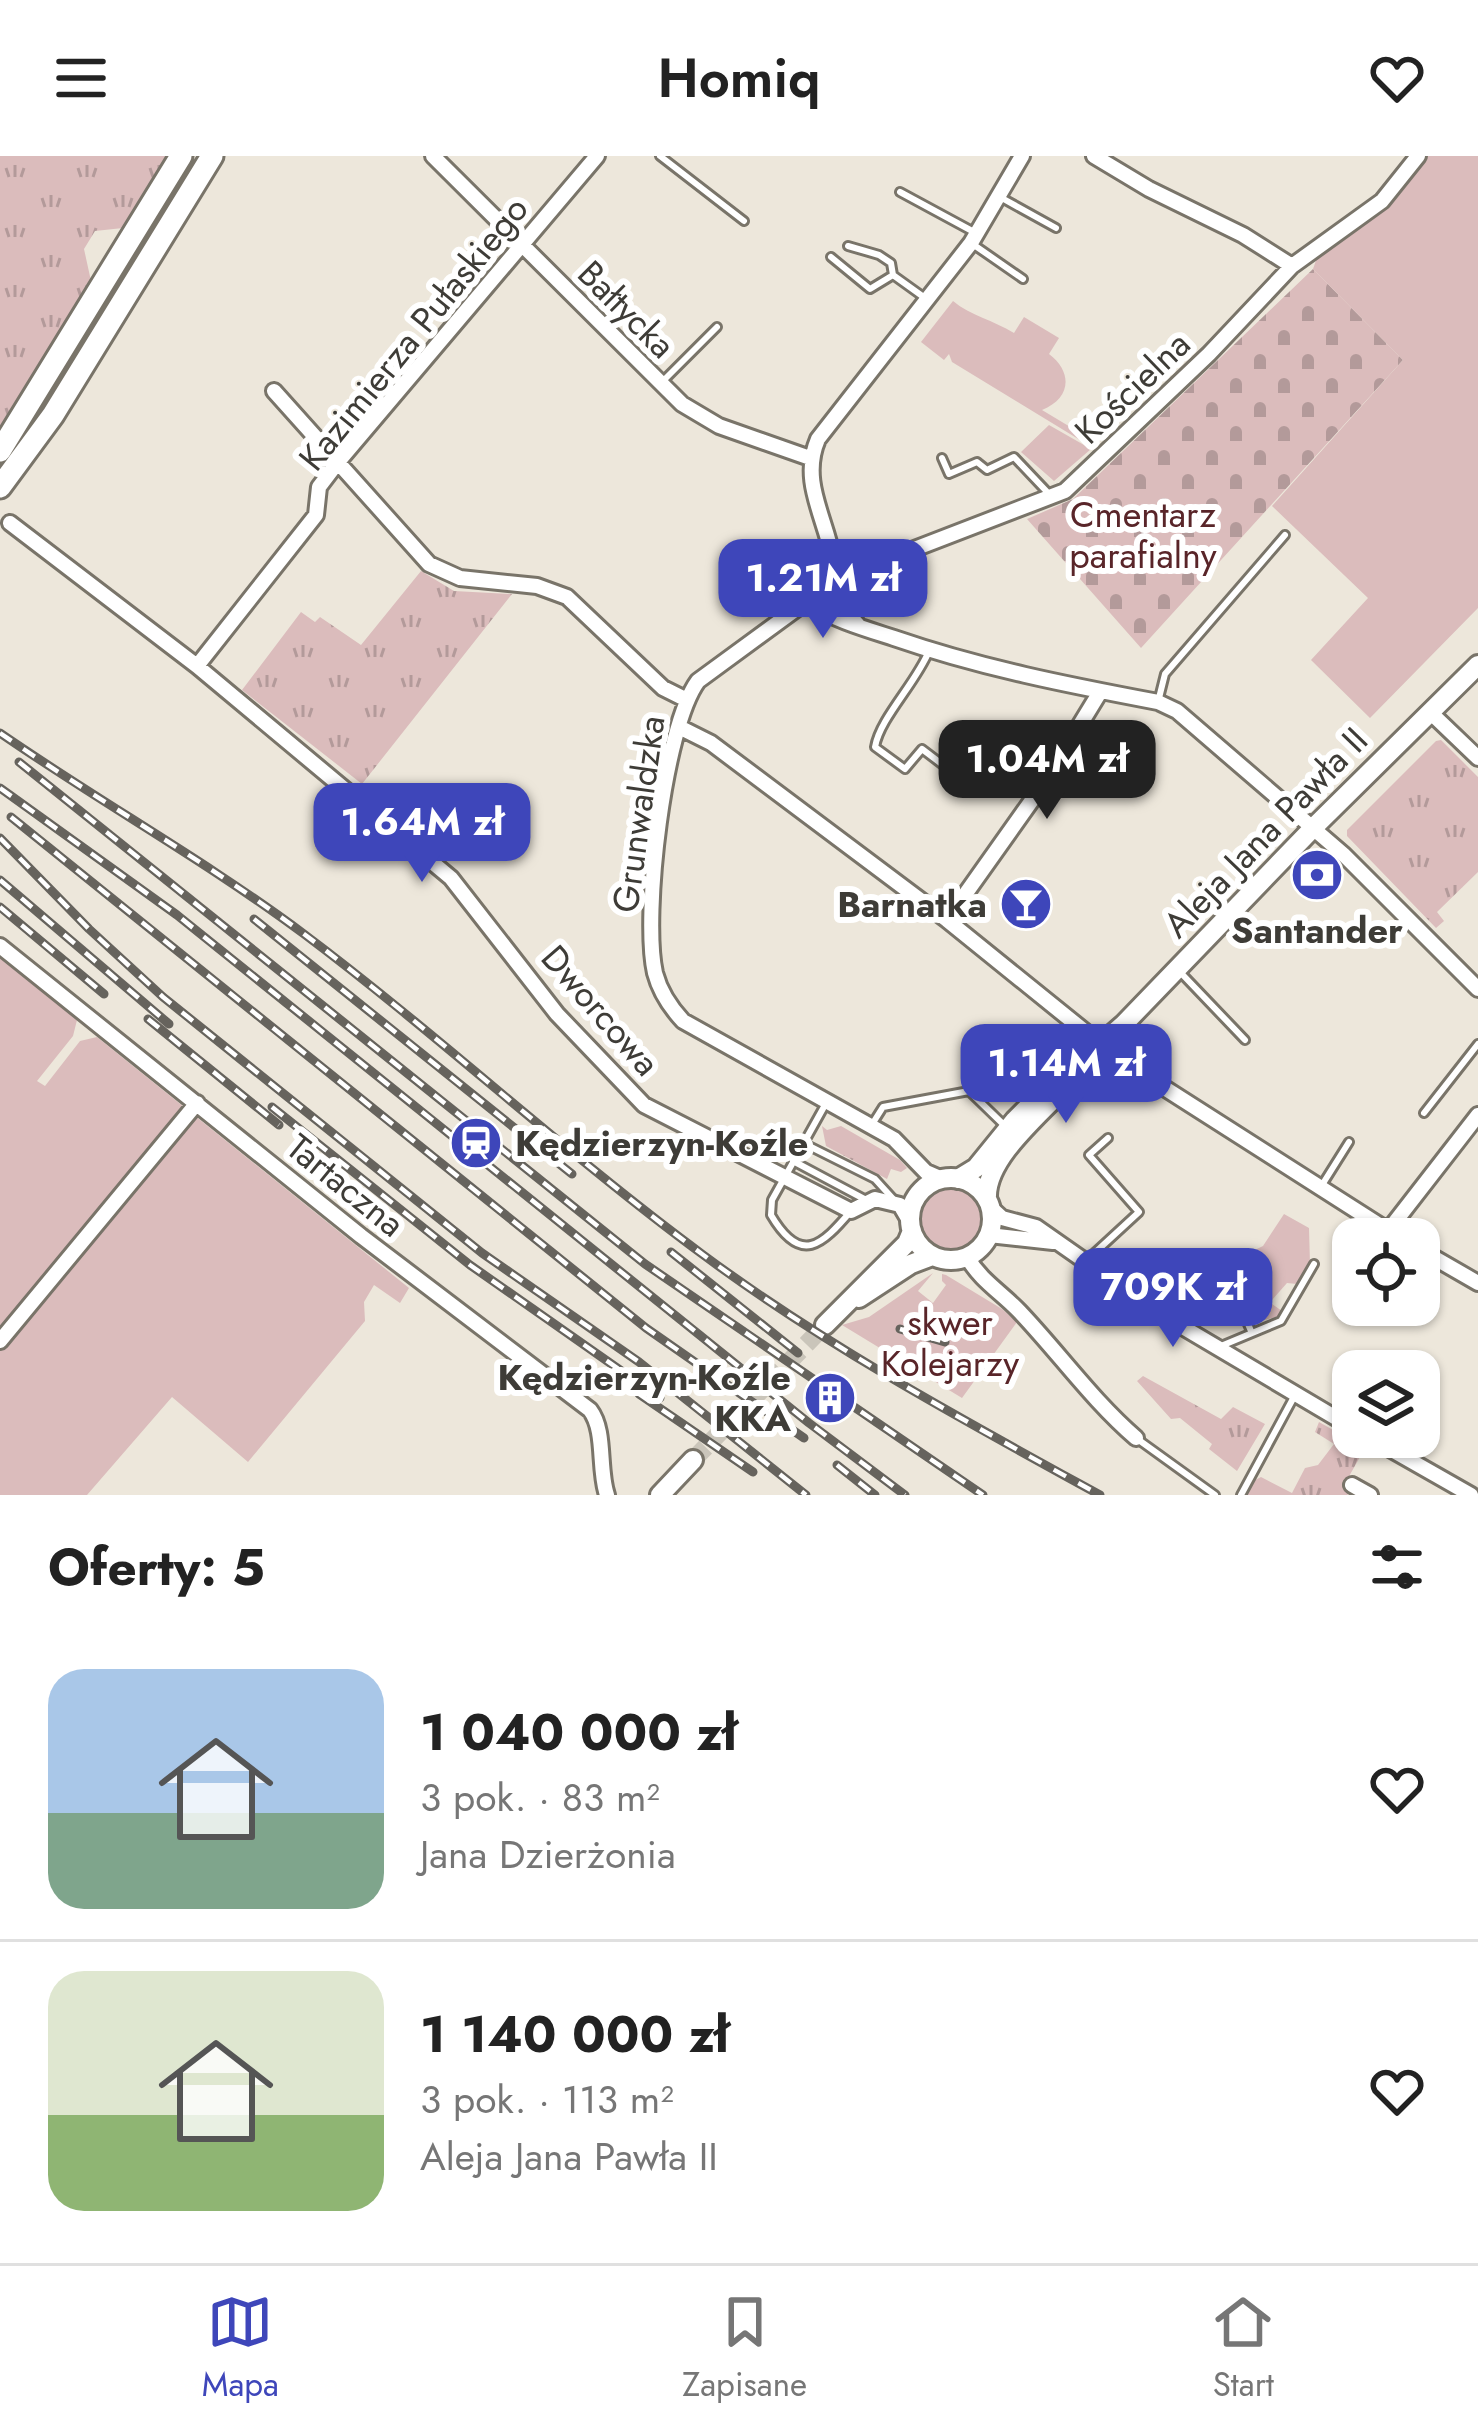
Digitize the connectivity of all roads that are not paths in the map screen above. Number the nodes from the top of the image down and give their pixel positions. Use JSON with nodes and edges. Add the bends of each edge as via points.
{"nodes":[{"id":1,"x":181,"y":156,"type":"edge"},
{"id":2,"x":212,"y":156,"type":"edge"},
{"id":3,"x":433,"y":156,"type":"edge"},
{"id":4,"x":597,"y":156,"type":"edge"},
{"id":5,"x":660,"y":156,"type":"edge"},
{"id":6,"x":1022,"y":156,"type":"edge"},
{"id":7,"x":1094,"y":156,"type":"edge"},
{"id":8,"x":1418,"y":156,"type":"edge"},
{"id":9,"x":900,"y":191,"type":"dead end"},
{"id":10,"x":1000,"y":196,"type":"junction"},
{"id":11,"x":744,"y":221,"type":"dead end"},
{"id":12,"x":1056,"y":228,"type":"dead end"},
{"id":13,"x":974,"y":238,"type":"junction"},
{"id":14,"x":522,"y":245,"type":"junction"},
{"id":15,"x":848,"y":246,"type":"dead end"},
{"id":16,"x":831,"y":257,"type":"dead end"},
{"id":17,"x":1292,"y":266,"type":"junction"},
{"id":18,"x":893,"y":275,"type":"junction"},
{"id":19,"x":1023,"y":279,"type":"dead end"},
{"id":20,"x":928,"y":301,"type":"junction"},
{"id":21,"x":717,"y":326,"type":"dead end"},
{"id":22,"x":660,"y":384,"type":"junction"},
{"id":23,"x":274,"y":391,"type":"dead end"},
{"id":24,"x":0,"y":451,"type":"edge"},
{"id":25,"x":810,"y":458,"type":"junction"},
{"id":26,"x":942,"y":458,"type":"dead end"},
{"id":27,"x":338,"y":462,"type":"junction"},
{"id":28,"x":0,"y":487,"type":"edge"},
{"id":29,"x":1052,"y":498,"type":"junction"},
{"id":30,"x":10,"y":523,"type":"dead end"},
{"id":31,"x":1285,"y":535,"type":"dead end"},
{"id":32,"x":832,"y":572,"type":"junction"},
{"id":33,"x":825,"y":588,"type":"junction"},
{"id":34,"x":807,"y":604,"type":"junction"},
{"id":35,"x":862,"y":628,"type":"junction"},
{"id":36,"x":928,"y":651,"type":"junction"},
{"id":37,"x":1478,"y":665,"type":"edge"},
{"id":38,"x":197,"y":666,"type":"junction"},
{"id":39,"x":1100,"y":692,"type":"junction"},
{"id":40,"x":685,"y":699,"type":"junction"},
{"id":41,"x":1158,"y":702,"type":"junction"},
{"id":42,"x":1430,"y":712,"type":"junction"},
{"id":43,"x":680,"y":728,"type":"junction"},
{"id":44,"x":1478,"y":758,"type":"edge"},
{"id":45,"x":943,"y":765,"type":"dead end"},
{"id":46,"x":1312,"y":829,"type":"junction"},
{"id":47,"x":946,"y":920,"type":"junction"},
{"id":48,"x":0,"y":946,"type":"edge"},
{"id":49,"x":1178,"y":968,"type":"junction"},
{"id":50,"x":1478,"y":989,"type":"edge"},
{"id":51,"x":1245,"y":1040,"type":"dead end"},
{"id":52,"x":1478,"y":1044,"type":"edge"},
{"id":53,"x":1100,"y":1046,"type":"junction"},
{"id":54,"x":827,"y":1102,"type":"junction"},
{"id":55,"x":197,"y":1103,"type":"junction"},
{"id":56,"x":1424,"y":1113,"type":"dead end"},
{"id":57,"x":1478,"y":1115,"type":"edge"},
{"id":58,"x":871,"y":1126,"type":"junction"},
{"id":59,"x":1007,"y":1129,"type":"junction"},
{"id":60,"x":1108,"y":1138,"type":"dead end"},
{"id":61,"x":1349,"y":1142,"type":"dead end"},
{"id":62,"x":803,"y":1143,"type":"junction"},
{"id":63,"x":793,"y":1161,"type":"junction"},
{"id":64,"x":784,"y":1177,"type":"junction"},
{"id":65,"x":950,"y":1179,"type":"junction"},
{"id":66,"x":1320,"y":1188,"type":"junction"},
{"id":67,"x":868,"y":1201,"type":"junction"},
{"id":68,"x":895,"y":1202,"type":"junction"},
{"id":69,"x":988,"y":1203,"type":"junction"},
{"id":70,"x":850,"y":1211,"type":"junction"},
{"id":71,"x":1368,"y":1218,"type":"edge"},
{"id":72,"x":1407,"y":1218,"type":"edge"},
{"id":73,"x":911,"y":1226,"type":"junction"},
{"id":74,"x":988,"y":1235,"type":"junction"},
{"id":75,"x":1053,"y":1242,"type":"junction"},
{"id":76,"x":932,"y":1256,"type":"junction"},
{"id":77,"x":967,"y":1257,"type":"junction"},
{"id":78,"x":1440,"y":1261,"type":"edge"},
{"id":79,"x":1086,"y":1262,"type":"junction"},
{"id":80,"x":1314,"y":1264,"type":"dead end"},
{"id":81,"x":1226,"y":1273,"type":"dead end"},
{"id":82,"x":1478,"y":1283,"type":"edge"},
{"id":83,"x":1251,"y":1331,"type":"junction"},
{"id":84,"x":0,"y":1341,"type":"edge"},
{"id":85,"x":1218,"y":1348,"type":"junction"},
{"id":86,"x":1295,"y":1395,"type":"junction"},
{"id":87,"x":1332,"y":1416,"type":"edge"},
{"id":88,"x":1136,"y":1438,"type":"joint"},
{"id":89,"x":1407,"y":1458,"type":"edge"},
{"id":90,"x":693,"y":1460,"type":"tunnel mouth"},
{"id":91,"x":1352,"y":1485,"type":"dead end"},
{"id":92,"x":607,"y":1495,"type":"edge"},
{"id":93,"x":660,"y":1495,"type":"edge"},
{"id":94,"x":1215,"y":1495,"type":"edge"},
{"id":95,"x":1241,"y":1495,"type":"edge"},
{"id":96,"x":1370,"y":1495,"type":"edge"},
{"id":97,"x":1471,"y":1495,"type":"edge"}],
"edges":[{"from":1,"to":24,"type":"main road"},
{"from":2,"to":28,"type":"main road"},
{"from":3,"to":14,"type":"street","name":"Bałtycka"},
{"from":4,"to":14,"type":"street","name":"Kazimierza Pułaskiego"},
{"from":5,"to":11,"type":"lane"},
{"from":6,"to":10,"type":"street"},
{"from":7,"to":17,"type":"street"},
{"from":8,"to":17,"type":"street","name":"Kościelna","via":[[1382,201]]},
{"from":9,"to":13,"type":"lane"},
{"from":10,"to":12,"type":"lane"},
{"from":10,"to":13,"type":"street"},
{"from":13,"to":19,"type":"lane"},
{"from":13,"to":20,"type":"street"},
{"from":14,"to":22,"type":"street","name":"Bałtycka"},
{"from":14,"to":27,"type":"street","name":"Kazimierza Pułaskiego"},
{"from":15,"to":18,"type":"lane","via":[[880,254]]},
{"from":16,"to":18,"type":"lane","via":[[870,290]]},
{"from":17,"to":29,"type":"street","name":"Kościelna","via":[[1078,482]]},
{"from":18,"to":20,"type":"lane"},
{"from":20,"to":25,"type":"street"},
{"from":21,"to":22,"type":"lane"},
{"from":22,"to":25,"type":"street","name":"Bałtycka","via":[[700,417]]},
{"from":23,"to":27,"type":"street"},
{"from":25,"to":32,"type":"street"},
{"from":26,"to":29,"type":"lane","via":[[949,474],[1014,457]]},
{"from":27,"to":38,"type":"street","name":"Kazimierza Pułaskiego","via":[[319,487],[316,515]]},
{"from":27,"to":40,"type":"street","via":[[429,564],[460,578],[567,597],[663,688]]},
{"from":29,"to":32,"type":"street","name":"Kościelna","via":[[866,568]]},
{"from":30,"to":38,"type":"street","name":"Dworcowa"},
{"from":31,"to":41,"type":"lane","via":[[1166,674]]},
{"from":32,"to":33,"type":"street","name":"Grunwaldzka"},
{"from":33,"to":34,"type":"street","name":"Grunwaldzka"},
{"from":33,"to":35,"type":"street"},
{"from":34,"to":35,"type":"street"},
{"from":34,"to":40,"type":"street","name":"Grunwaldzka","via":[[698,681]]},
{"from":35,"to":36,"type":"street"},
{"from":36,"to":39,"type":"street"},
{"from":36,"to":45,"type":"lane","via":[[875,747],[905,769],[922,748]]},
{"from":37,"to":42,"type":"main road","name":"Aleja Jana Pawła II"},
{"from":38,"to":64,"type":"street","name":"Dworcowa","via":[[451,878],[557,1014],[644,1105]]},
{"from":39,"to":41,"type":"street"},
{"from":39,"to":47,"type":"street"},
{"from":40,"to":43,"type":"street","name":"Grunwaldzka"},
{"from":41,"to":46,"type":"street"},
{"from":42,"to":44,"type":"street"},
{"from":42,"to":46,"type":"main road","name":"Aleja Jana Pawła II"},
{"from":43,"to":47,"type":"street"},
{"from":43,"to":54,"type":"street","name":"Grunwaldzka","via":[[651,897],[656,980],[683,1021]]},
{"from":46,"to":49,"type":"main road","name":"Aleja Jana Pawła II"},
{"from":46,"to":50,"type":"street"},
{"from":47,"to":53,"type":"street"},
{"from":48,"to":55,"type":"street","name":"Tartaczna"},
{"from":49,"to":51,"type":"lane"},
{"from":49,"to":53,"type":"main road","name":"Aleja Jana Pawła II"},
{"from":52,"to":56,"type":"lane"},
{"from":53,"to":59,"type":"main road","name":"Aleja Jana Pawła II","via":[[1078,1057]]},
{"from":53,"to":66,"type":"street"},
{"from":53,"to":69,"type":"main road","name":"Aleja Jana Pawła II","via":[[1014,1143],[988,1181]]},
{"from":54,"to":58,"type":"street","name":"Grunwaldzka"},
{"from":54,"to":62,"type":"lane"},
{"from":55,"to":84,"type":"street"},
{"from":55,"to":92,"type":"street","name":"Tartaczna","via":[[590,1410]]},
{"from":57,"to":72,"type":"street"},
{"from":58,"to":59,"type":"lane","via":[[883,1107],[969,1091]]},
{"from":58,"to":65,"type":"street","name":"Grunwaldzka","via":[[901,1143],[926,1172]]},
{"from":59,"to":65,"type":"main road","name":"Aleja Jana Pawła II","via":[[976,1168]]},
{"from":60,"to":79,"type":"lane","via":[[1089,1155],[1138,1212]]},
{"from":61,"to":66,"type":"lane"},
{"from":62,"to":63,"type":"lane"},
{"from":62,"to":68,"type":"lane","via":[[875,1179]]},
{"from":63,"to":64,"type":"lane"},
{"from":63,"to":67,"type":"lane"},
{"from":64,"to":70,"type":"street","name":"Dworcowa"},
{"from":64,"to":70,"type":"lane","via":[[771,1215],[800,1243],[820,1244]]},
{"from":65,"to":69,"type":"main road","via":[[975,1186]]},
{"from":65,"to":73,"type":"main road","via":[[917,1195]]},
{"from":66,"to":71,"type":"street"},
{"from":67,"to":68,"type":"street"},
{"from":67,"to":70,"type":"street"},
{"from":68,"to":73,"type":"street"},
{"from":69,"to":74,"type":"main road"},
{"from":69,"to":75,"type":"street"},
{"from":73,"to":76,"type":"main road"},
{"from":73,"to":76,"type":"main road","via":[[907,1243],[832,1318]]},
{"from":74,"to":75,"type":"street"},
{"from":74,"to":77,"type":"main road"},
{"from":75,"to":79,"type":"street"},
{"from":76,"to":77,"type":"main road"},
{"from":77,"to":88,"type":"street"},
{"from":78,"to":82,"type":"street"},
{"from":79,"to":85,"type":"street"},
{"from":80,"to":83,"type":"lane","via":[[1281,1321]]},
{"from":81,"to":83,"type":"lane"},
{"from":83,"to":85,"type":"lane"},
{"from":85,"to":86,"type":"street"},
{"from":86,"to":87,"type":"street"},
{"from":86,"to":95,"type":"lane"},
{"from":88,"to":94,"type":"lane"},
{"from":89,"to":97,"type":"street"},
{"from":90,"to":93,"type":"main road"},
{"from":91,"to":96,"type":"street"}]}
